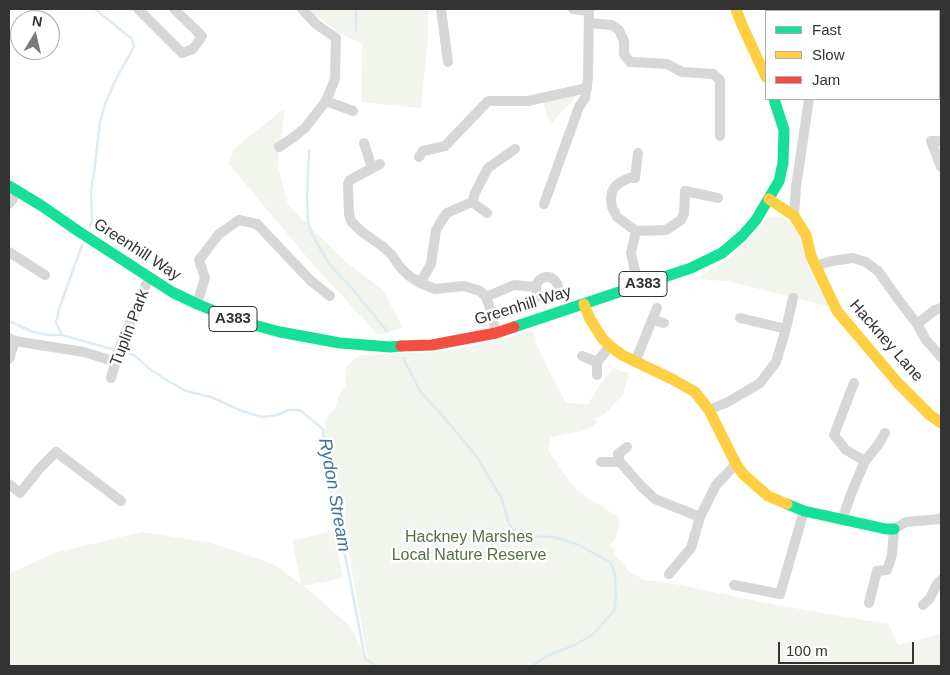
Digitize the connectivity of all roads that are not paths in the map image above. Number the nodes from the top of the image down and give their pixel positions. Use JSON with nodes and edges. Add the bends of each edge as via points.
{"nodes":[{"id":1,"x":138,"y":9,"type":"edge"},
{"id":2,"x":174,"y":9,"type":"edge"},
{"id":3,"x":302,"y":9,"type":"edge"},
{"id":4,"x":441,"y":9,"type":"edge"},
{"id":5,"x":572,"y":9,"type":"edge"},
{"id":6,"x":736,"y":9,"type":"edge"},
{"id":7,"x":588,"y":10,"type":"edge"},
{"id":8,"x":589,"y":23,"type":"junction"},
{"id":9,"x":448,"y":62,"type":"dead end"},
{"id":10,"x":765,"y":75,"type":"edge"},
{"id":11,"x":587,"y":88,"type":"junction"},
{"id":12,"x":774,"y":100,"type":"edge"},
{"id":13,"x":809,"y":100,"type":"edge"},
{"id":14,"x":326,"y":101,"type":"junction"},
{"id":15,"x":352,"y":111,"type":"dead end"},
{"id":16,"x":720,"y":136,"type":"dead end"},
{"id":17,"x":941,"y":140,"type":"edge"},
{"id":18,"x":364,"y":142,"type":"dead end"},
{"id":19,"x":279,"y":147,"type":"dead end"},
{"id":20,"x":515,"y":149,"type":"dead end"},
{"id":21,"x":638,"y":153,"type":"dead end"},
{"id":22,"x":419,"y":157,"type":"dead end"},
{"id":23,"x":941,"y":167,"type":"edge"},
{"id":24,"x":13,"y":189,"type":"edge"},
{"id":25,"x":718,"y":198,"type":"dead end"},
{"id":26,"x":770,"y":199,"type":"junction"},
{"id":27,"x":472,"y":202,"type":"junction"},
{"id":28,"x":9,"y":204,"type":"edge"},
{"id":29,"x":544,"y":204,"type":"dead end"},
{"id":30,"x":487,"y":213,"type":"dead end"},
{"id":31,"x":794,"y":216,"type":"junction"},
{"id":32,"x":636,"y":230,"type":"junction"},
{"id":33,"x":9,"y":252,"type":"edge"},
{"id":34,"x":816,"y":266,"type":"junction"},
{"id":35,"x":45,"y":275,"type":"dead end"},
{"id":36,"x":150,"y":278,"type":"junction"},
{"id":37,"x":420,"y":283,"type":"junction"},
{"id":38,"x":640,"y":285,"type":"junction"},
{"id":39,"x":535,"y":287,"type":"dead end"},
{"id":40,"x":330,"y":296,"type":"dead end"},
{"id":41,"x":486,"y":297,"type":"junction"},
{"id":42,"x":793,"y":298,"type":"dead end"},
{"id":43,"x":197,"y":304,"type":"junction"},
{"id":44,"x":584,"y":304,"type":"junction"},
{"id":45,"x":657,"y":308,"type":"dead end"},
{"id":46,"x":941,"y":308,"type":"edge"},
{"id":47,"x":740,"y":318,"type":"dead end"},
{"id":48,"x":653,"y":320,"type":"junction"},
{"id":49,"x":664,"y":323,"type":"dead end"},
{"id":50,"x":917,"y":324,"type":"junction"},
{"id":51,"x":786,"y":329,"type":"junction"},
{"id":52,"x":496,"y":334,"type":"junction"},
{"id":53,"x":12,"y":340,"type":"edge"},
{"id":54,"x":610,"y":346,"type":"junction"},
{"id":55,"x":582,"y":356,"type":"dead end"},
{"id":56,"x":941,"y":357,"type":"edge"},
{"id":57,"x":9,"y":359,"type":"edge"},
{"id":58,"x":116,"y":362,"type":"junction"},
{"id":59,"x":597,"y":362,"type":"junction"},
{"id":60,"x":635,"y":362,"type":"junction"},
{"id":61,"x":597,"y":376,"type":"dead end"},
{"id":62,"x":111,"y":378,"type":"dead end"},
{"id":63,"x":854,"y":383,"type":"dead end"},
{"id":64,"x":709,"y":410,"type":"junction"},
{"id":65,"x":941,"y":423,"type":"edge"},
{"id":66,"x":885,"y":433,"type":"dead end"},
{"id":67,"x":627,"y":447,"type":"dead end"},
{"id":68,"x":865,"y":461,"type":"junction"},
{"id":69,"x":602,"y":462,"type":"dead end"},
{"id":70,"x":620,"y":462,"type":"junction"},
{"id":71,"x":736,"y":464,"type":"junction"},
{"id":72,"x":9,"y":484,"type":"edge"},
{"id":73,"x":121,"y":501,"type":"dead end"},
{"id":74,"x":804,"y":511,"type":"junction"},
{"id":75,"x":700,"y":517,"type":"junction"},
{"id":76,"x":941,"y":518,"type":"edge"},
{"id":77,"x":842,"y":520,"type":"junction"},
{"id":78,"x":894,"y":529,"type":"junction"},
{"id":79,"x":669,"y":574,"type":"dead end"},
{"id":80,"x":941,"y":580,"type":"edge"},
{"id":81,"x":734,"y":585,"type":"dead end"},
{"id":82,"x":869,"y":603,"type":"dead end"},
{"id":83,"x":923,"y":605,"type":"dead end"}],
"edges":[{"from":1,"to":2,"type":"street","via":[[182,53],[194,49],[202,36]]},
{"from":3,"to":14,"type":"street","via":[[336,38],[335,79]]},
{"from":4,"to":9,"type":"street"},
{"from":5,"to":7,"type":"street"},
{"from":6,"to":10,"type":"main road"},
{"from":7,"to":8,"type":"street"},
{"from":8,"to":11,"type":"street"},
{"from":8,"to":16,"type":"street","via":[[612,25],[619,30],[624,40],[624,54],[630,62],[667,64],[682,72],[713,74],[720,80]]},
{"from":11,"to":22,"type":"street","via":[[528,101],[488,101],[444,146],[423,151]]},
{"from":11,"to":29,"type":"street"},
{"from":12,"to":26,"type":"main road","name":"Greenhill Way","number":"A383","via":[[784,130],[783,163]]},
{"from":13,"to":31,"type":"street"},
{"from":14,"to":15,"type":"street"},
{"from":14,"to":19,"type":"street","via":[[305,128]]},
{"from":17,"to":23,"type":"street","via":[[931,141]]},
{"from":18,"to":37,"type":"street","via":[[376,166],[348,184],[351,221]]},
{"from":20,"to":27,"type":"street","via":[[488,168]]},
{"from":21,"to":32,"type":"street","via":[[635,178],[619,183],[611,198],[617,217]]},
{"from":24,"to":28,"type":"street"},
{"from":24,"to":36,"type":"main road","name":"Greenhill Way","number":"A383"},
{"from":25,"to":32,"type":"street","via":[[685,191],[681,220],[666,230]]},
{"from":26,"to":31,"type":"main road","name":"Hackney Lane"},
{"from":26,"to":38,"type":"main road","name":"Greenhill Way","number":"A383","via":[[756,220],[722,253],[692,268]]},
{"from":27,"to":30,"type":"street"},
{"from":27,"to":37,"type":"street","via":[[447,213],[438,225],[431,264]]},
{"from":31,"to":34,"type":"main road","name":"Hackney Lane","via":[[806,236]]},
{"from":32,"to":38,"type":"street","via":[[631,253]]},
{"from":33,"to":35,"type":"street"},
{"from":34,"to":50,"type":"street","via":[[853,258],[866,262],[878,271]]},
{"from":34,"to":65,"type":"main road","name":"Hackney Lane","via":[[837,311],[898,383]]},
{"from":36,"to":43,"type":"main road","name":"Greenhill Way","number":"A383"},
{"from":36,"to":58,"type":"street","name":"Tuplin Park"},
{"from":37,"to":41,"type":"street","via":[[435,289],[464,286],[480,291]]},
{"from":38,"to":44,"type":"main road","name":"Greenhill Way","number":"A383"},
{"from":39,"to":41,"type":"street","via":[[514,285]]},
{"from":40,"to":43,"type":"street","via":[[301,272],[257,224],[239,220],[219,234],[199,260],[205,278]]},
{"from":41,"to":52,"type":"street"},
{"from":42,"to":51,"type":"street"},
{"from":43,"to":52,"type":"main road","name":"Greenhill Way","number":"A383","via":[[239,321],[340,343],[390,347],[432,345]]},
{"from":44,"to":52,"type":"main road","name":"Greenhill Way","number":"A383"},
{"from":44,"to":54,"type":"main road","via":[[590,319]]},
{"from":45,"to":48,"type":"street"},
{"from":46,"to":50,"type":"street"},
{"from":47,"to":51,"type":"street"},
{"from":48,"to":49,"type":"street"},
{"from":48,"to":60,"type":"street"},
{"from":50,"to":56,"type":"street"},
{"from":51,"to":64,"type":"street","via":[[776,362],[760,383]]},
{"from":53,"to":57,"type":"street"},
{"from":53,"to":58,"type":"street","via":[[84,352]]},
{"from":54,"to":59,"type":"street"},
{"from":54,"to":60,"type":"main road"},
{"from":55,"to":59,"type":"street"},
{"from":58,"to":62,"type":"street","name":"Tuplin Park"},
{"from":59,"to":61,"type":"street"},
{"from":60,"to":64,"type":"main road","via":[[695,392]]},
{"from":63,"to":68,"type":"street","via":[[834,436],[846,450]]},
{"from":64,"to":71,"type":"main road"},
{"from":66,"to":68,"type":"street"},
{"from":67,"to":70,"type":"street","via":[[618,454]]},
{"from":68,"to":77,"type":"street"},
{"from":69,"to":70,"type":"street"},
{"from":70,"to":75,"type":"street","via":[[655,499]]},
{"from":71,"to":74,"type":"main road","via":[[768,496]]},
{"from":71,"to":75,"type":"street","via":[[716,485]]},
{"from":72,"to":73,"type":"street","via":[[20,493],[56,452]]},
{"from":74,"to":77,"type":"main road"},
{"from":74,"to":81,"type":"street","via":[[780,594]]},
{"from":75,"to":79,"type":"street","via":[[691,548]]},
{"from":76,"to":78,"type":"street","via":[[906,522]]},
{"from":77,"to":78,"type":"main road"},
{"from":78,"to":82,"type":"street","via":[[887,570],[877,571]]},
{"from":80,"to":83,"type":"street"}]}
